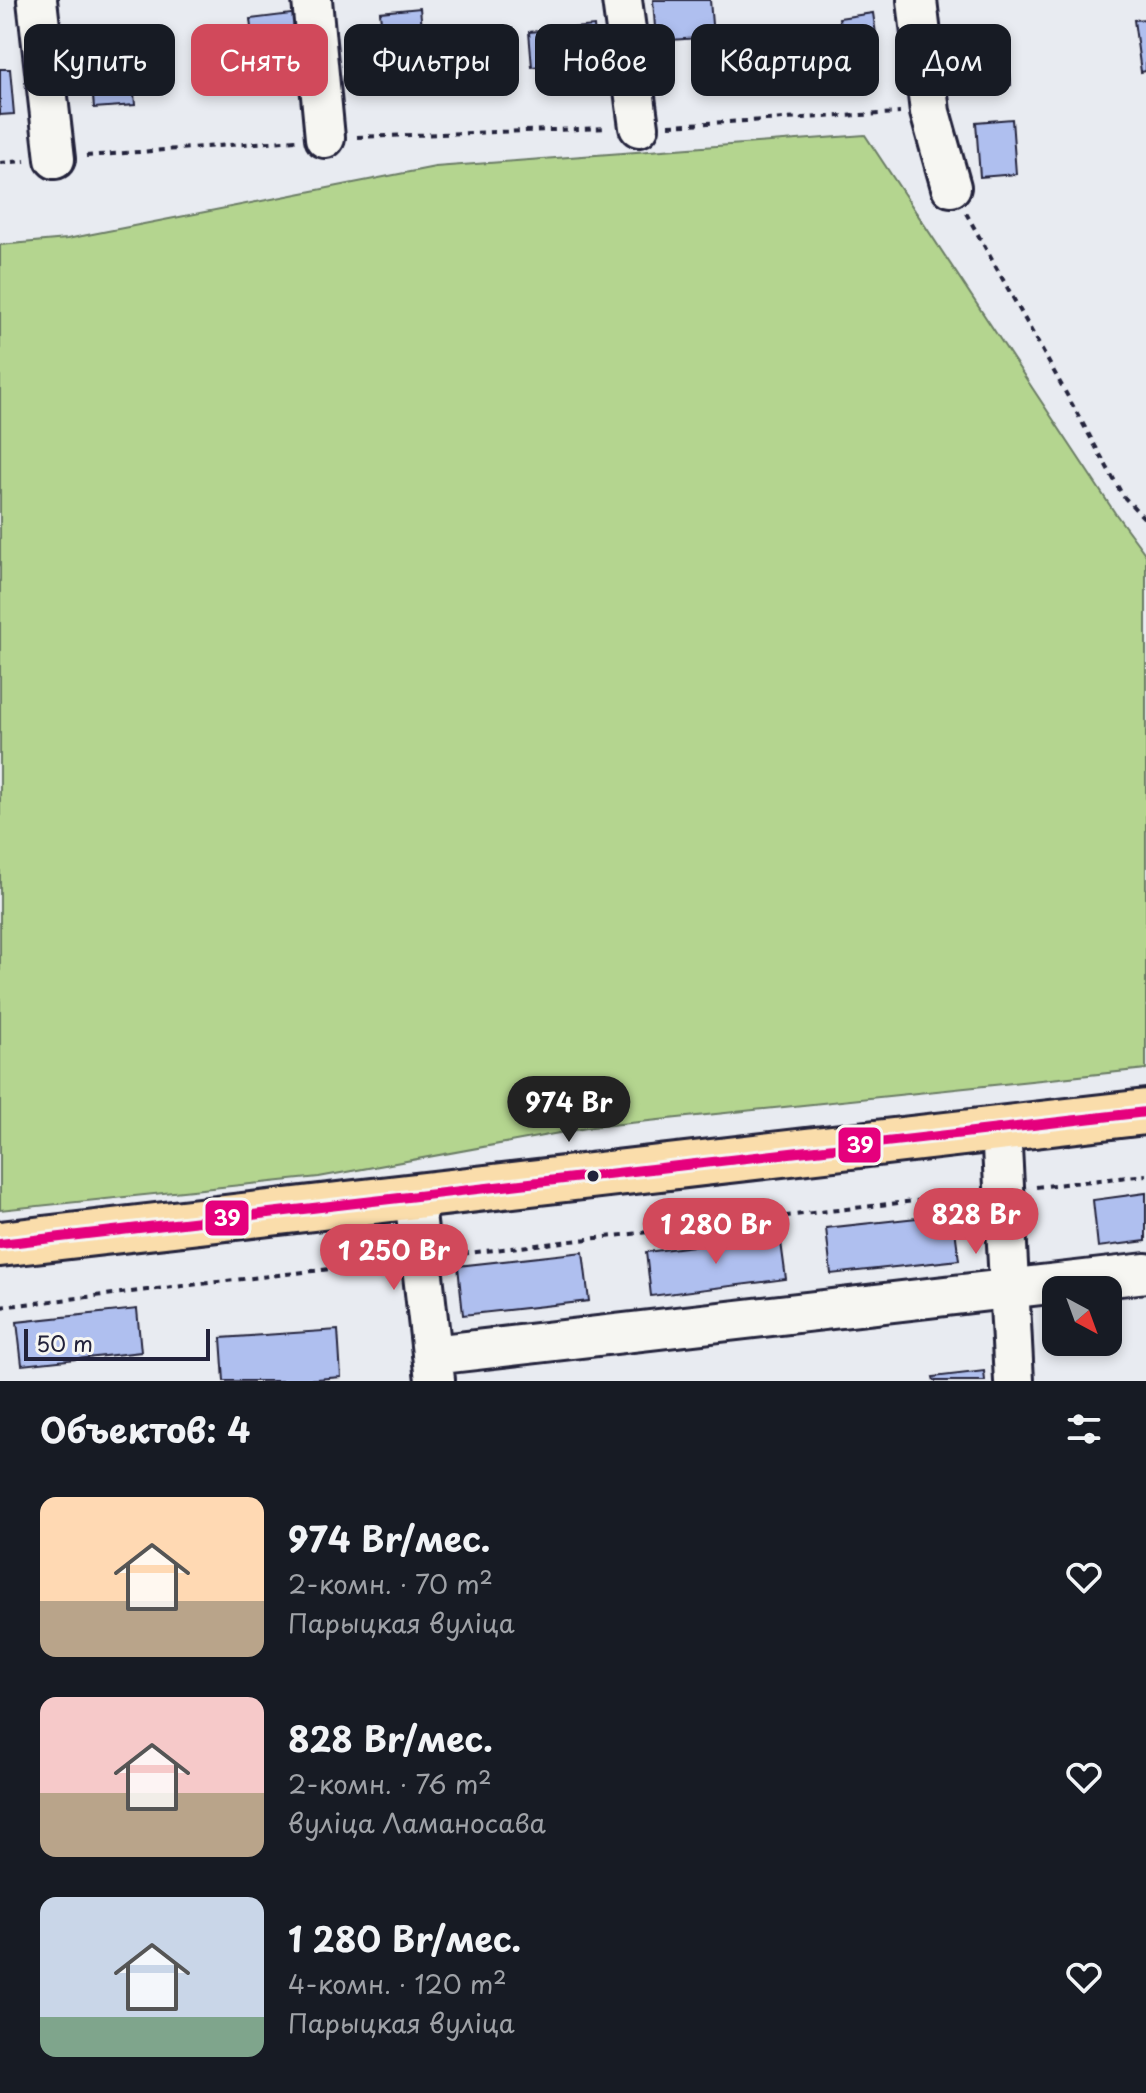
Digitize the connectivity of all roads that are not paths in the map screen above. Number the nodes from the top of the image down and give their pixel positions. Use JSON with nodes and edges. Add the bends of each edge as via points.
{"nodes":[{"id":1,"x":37,"y":0,"type":"edge"},
{"id":2,"x":312,"y":0,"type":"edge"},
{"id":3,"x":622,"y":0,"type":"edge"},
{"id":4,"x":917,"y":0,"type":"edge"},
{"id":5,"x":639,"y":127,"type":"road end"},
{"id":6,"x":325,"y":138,"type":"road end"},
{"id":7,"x":55,"y":159,"type":"road end"},
{"id":8,"x":951,"y":187,"type":"road end"},
{"id":9,"x":1146,"y":1112,"type":"edge"},
{"id":10,"x":1001,"y":1128,"type":"junction"},
{"id":11,"x":414,"y":1196,"type":"junction"},
{"id":12,"x":0,"y":1244,"type":"edge"},
{"id":13,"x":1146,"y":1273,"type":"edge"},
{"id":14,"x":1009,"y":1289,"type":"junction"},
{"id":15,"x":434,"y":1368,"type":"edge"},
{"id":16,"x":1014,"y":1381,"type":"edge"}],
"edges":[{"from":1,"to":7,"type":"street"},
{"from":2,"to":6,"type":"street"},
{"from":3,"to":5,"type":"street"},
{"from":4,"to":8,"type":"street","via":[[930,112]]},
{"from":9,"to":10,"type":"main road"},
{"from":10,"to":11,"type":"main road"},
{"from":10,"to":14,"type":"street"},
{"from":11,"to":12,"type":"main road"},
{"from":11,"to":15,"type":"street"},
{"from":13,"to":14,"type":"street"},
{"from":14,"to":15,"type":"street"},
{"from":14,"to":16,"type":"street"}]}
